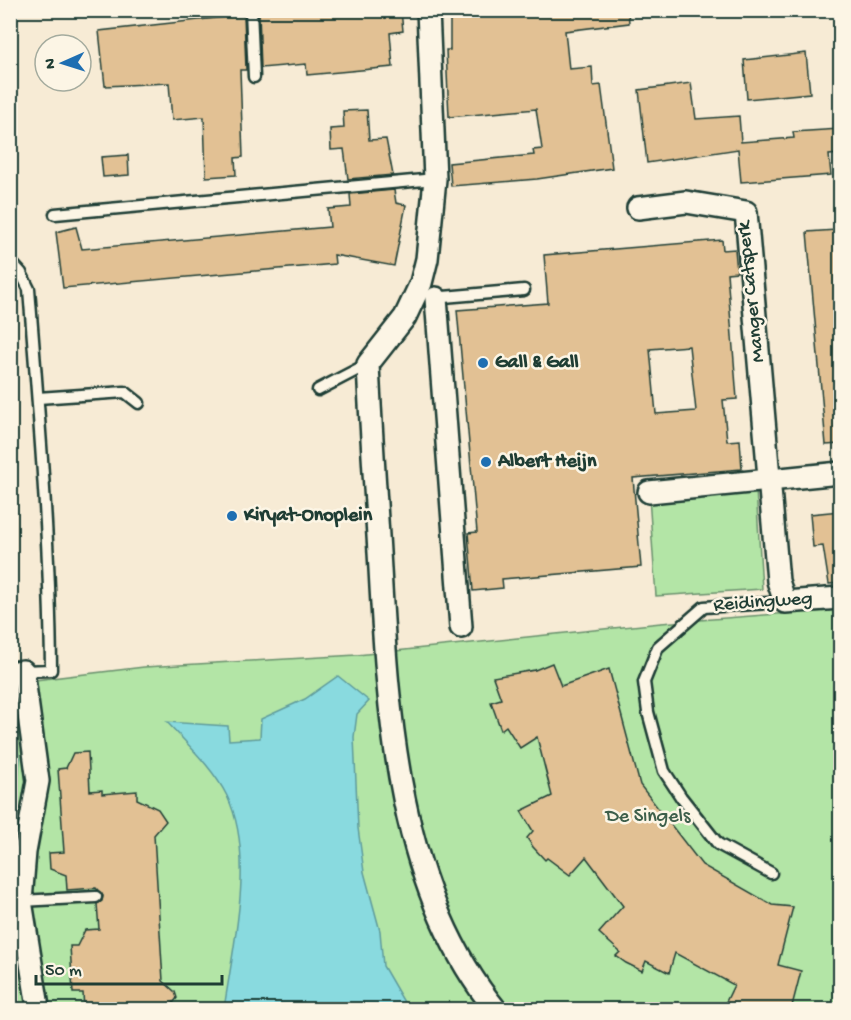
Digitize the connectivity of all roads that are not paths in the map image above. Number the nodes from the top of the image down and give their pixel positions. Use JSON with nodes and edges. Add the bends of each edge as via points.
{"nodes":[{"id":1,"x":251,"y":10,"type":"edge"},
{"id":2,"x":428,"y":10,"type":"edge"},
{"id":3,"x":254,"y":77,"type":"dead end"},
{"id":4,"x":435,"y":178,"type":"junction"},
{"id":5,"x":639,"y":208,"type":"dead end"},
{"id":6,"x":55,"y":214,"type":"dead end"},
{"id":7,"x":10,"y":261,"type":"edge"},
{"id":8,"x":524,"y":290,"type":"dead end"},
{"id":9,"x":436,"y":298,"type":"junction"},
{"id":10,"x":415,"y":300,"type":"junction"},
{"id":11,"x":368,"y":364,"type":"junction"},
{"id":12,"x":318,"y":390,"type":"dead end"},
{"id":13,"x":38,"y":398,"type":"junction"},
{"id":14,"x":139,"y":403,"type":"dead end"},
{"id":15,"x":840,"y":473,"type":"edge"},
{"id":16,"x":770,"y":479,"type":"junction"},
{"id":17,"x":649,"y":492,"type":"dead end"},
{"id":18,"x":840,"y":598,"type":"edge"},
{"id":19,"x":785,"y":602,"type":"junction"},
{"id":20,"x":461,"y":627,"type":"dead end"},
{"id":21,"x":16,"y":672,"type":"edge"},
{"id":22,"x":771,"y":873,"type":"dead end"},
{"id":23,"x":96,"y":897,"type":"dead end"},
{"id":24,"x":21,"y":901,"type":"junction"},
{"id":25,"x":38,"y":1007,"type":"dead end"},
{"id":26,"x":496,"y":1010,"type":"edge"}],
"edges":[{"from":1,"to":3,"type":"lane"},
{"from":2,"to":4,"type":"street"},
{"from":4,"to":6,"type":"lane"},
{"from":4,"to":10,"type":"street","via":[[427,259]]},
{"from":5,"to":16,"type":"street","name":"Manger Catsperk","via":[[686,202],[746,212]]},
{"from":7,"to":13,"type":"lane","via":[[29,289]]},
{"from":8,"to":9,"type":"lane"},
{"from":9,"to":10,"type":"lane"},
{"from":9,"to":20,"type":"street"},
{"from":10,"to":11,"type":"street"},
{"from":11,"to":12,"type":"lane"},
{"from":11,"to":26,"type":"street","via":[[383,634],[397,760],[411,832],[450,936]]},
{"from":13,"to":14,"type":"lane","via":[[125,392]]},
{"from":13,"to":21,"type":"lane","via":[[49,537],[51,670]]},
{"from":15,"to":16,"type":"street"},
{"from":16,"to":17,"type":"street"},
{"from":16,"to":19,"type":"street","name":"Manger Catsperk","via":[[778,580]]},
{"from":18,"to":19,"type":"street","name":"Reidingweg"},
{"from":19,"to":22,"type":"lane","name":"Reidingweg","via":[[704,607],[658,647],[644,682],[664,771],[718,844]]},
{"from":21,"to":24,"type":"street","via":[[38,781]]},
{"from":23,"to":24,"type":"lane"},
{"from":24,"to":25,"type":"street"}]}
